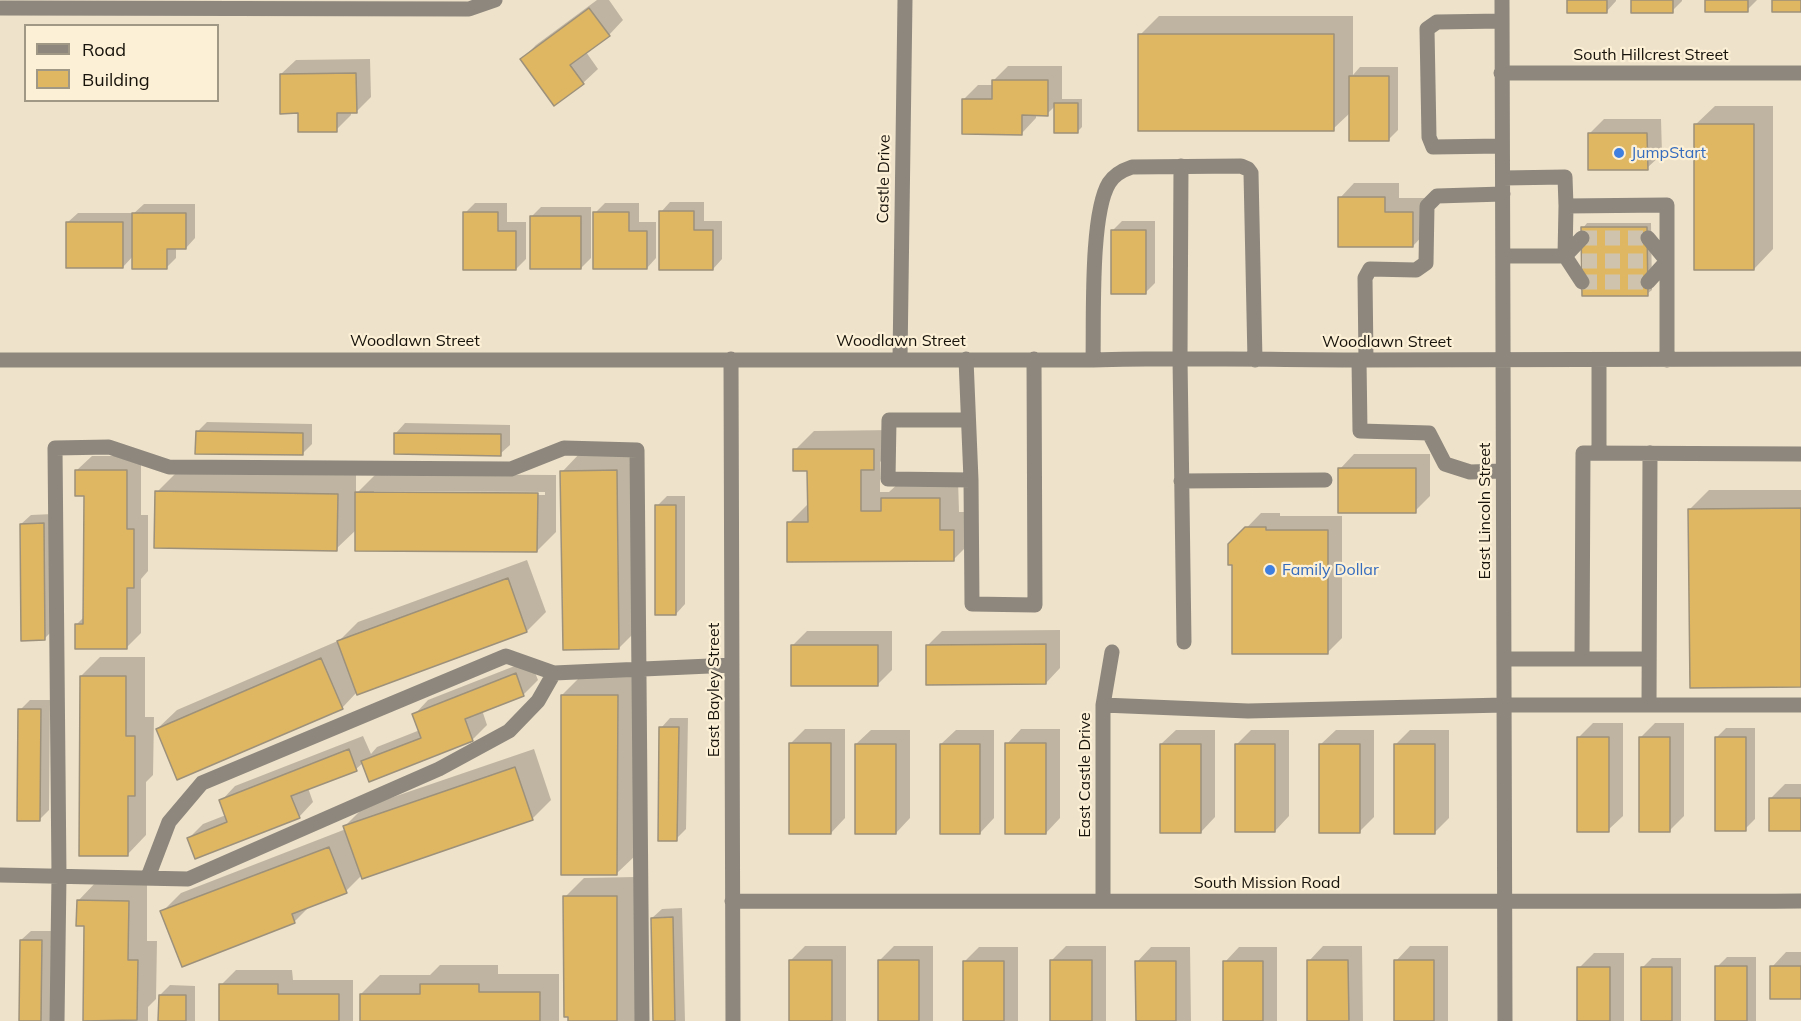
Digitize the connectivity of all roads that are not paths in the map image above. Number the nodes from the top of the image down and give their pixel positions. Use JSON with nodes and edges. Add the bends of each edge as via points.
{"nodes":[{"id":1,"x":495,"y":0,"type":"edge"},
{"id":2,"x":905,"y":0,"type":"edge"},
{"id":3,"x":1502,"y":0,"type":"edge"},
{"id":4,"x":0,"y":8,"type":"edge"},
{"id":5,"x":1502,"y":21,"type":"junction"},
{"id":6,"x":1501,"y":73,"type":"junction"},
{"id":7,"x":1801,"y":74,"type":"edge"},
{"id":8,"x":1502,"y":146,"type":"junction"},
{"id":9,"x":1180,"y":166,"type":"junction"},
{"id":10,"x":1503,"y":177,"type":"junction"},
{"id":11,"x":1503,"y":194,"type":"junction"},
{"id":12,"x":1566,"y":206,"type":"junction"},
{"id":13,"x":1582,"y":238,"type":"dead end"},
{"id":14,"x":1647,"y":238,"type":"dead end"},
{"id":15,"x":1503,"y":255,"type":"junction"},
{"id":16,"x":1566,"y":256,"type":"junction"},
{"id":17,"x":1582,"y":261,"type":"tunnel mouth"},
{"id":18,"x":1647,"y":261,"type":"tunnel mouth"},
{"id":19,"x":1667,"y":261,"type":"junction"},
{"id":20,"x":1582,"y":282,"type":"dead end"},
{"id":21,"x":1647,"y":282,"type":"dead end"},
{"id":22,"x":1180,"y":357,"type":"junction"},
{"id":23,"x":731,"y":359,"type":"junction"},
{"id":24,"x":900,"y":359,"type":"junction"},
{"id":25,"x":966,"y":359,"type":"junction"},
{"id":26,"x":1034,"y":359,"type":"junction"},
{"id":27,"x":1801,"y":359,"type":"edge"},
{"id":28,"x":0,"y":360,"type":"edge"},
{"id":29,"x":1093,"y":360,"type":"junction"},
{"id":30,"x":1255,"y":360,"type":"junction"},
{"id":31,"x":1363,"y":360,"type":"junction"},
{"id":32,"x":1599,"y":360,"type":"junction"},
{"id":33,"x":1667,"y":360,"type":"junction"},
{"id":34,"x":1503,"y":361,"type":"junction"},
{"id":35,"x":968,"y":420,"type":"junction"},
{"id":36,"x":1599,"y":453,"type":"junction"},
{"id":37,"x":1650,"y":453,"type":"junction"},
{"id":38,"x":1801,"y":454,"type":"edge"},
{"id":39,"x":1503,"y":471,"type":"junction"},
{"id":40,"x":971,"y":480,"type":"junction"},
{"id":41,"x":1325,"y":480,"type":"dead end"},
{"id":42,"x":1181,"y":481,"type":"junction"},
{"id":43,"x":1184,"y":642,"type":"dead end"},
{"id":44,"x":1112,"y":652,"type":"dead end"},
{"id":45,"x":1504,"y":659,"type":"junction"},
{"id":46,"x":1582,"y":659,"type":"junction"},
{"id":47,"x":1649,"y":659,"type":"junction"},
{"id":48,"x":732,"y":665,"type":"junction"},
{"id":49,"x":639,"y":668,"type":"junction"},
{"id":50,"x":554,"y":673,"type":"junction"},
{"id":51,"x":1103,"y":705,"type":"junction"},
{"id":52,"x":1504,"y":705,"type":"junction"},
{"id":53,"x":1649,"y":705,"type":"junction"},
{"id":54,"x":1801,"y":705,"type":"edge"},
{"id":55,"x":0,"y":875,"type":"edge"},
{"id":56,"x":59,"y":876,"type":"junction"},
{"id":57,"x":148,"y":877,"type":"junction"},
{"id":58,"x":1103,"y":899,"type":"junction"},
{"id":59,"x":732,"y":901,"type":"junction"},
{"id":60,"x":1801,"y":901,"type":"edge"},
{"id":61,"x":1504,"y":903,"type":"junction"},
{"id":62,"x":57,"y":1021,"type":"edge"},
{"id":63,"x":642,"y":1021,"type":"edge"},
{"id":64,"x":733,"y":1021,"type":"edge"},
{"id":65,"x":1505,"y":1021,"type":"edge"}],
"edges":[{"from":1,"to":4,"type":"street","via":[[469,9]]},
{"from":2,"to":24,"type":"street","name":"Castle Drive"},
{"from":3,"to":5,"type":"street","name":"East Lincoln Street"},
{"from":5,"to":6,"type":"street","name":"East Lincoln Street"},
{"from":5,"to":8,"type":"street","via":[[1437,22],[1427,28],[1429,137],[1433,147]]},
{"from":6,"to":7,"type":"street","name":"South Hillcrest Street"},
{"from":6,"to":8,"type":"street","name":"East Lincoln Street"},
{"from":8,"to":10,"type":"street","name":"East Lincoln Street"},
{"from":9,"to":22,"type":"street"},
{"from":9,"to":29,"type":"street","via":[[1123,170],[1110,182],[1103,197],[1096,247]]},
{"from":9,"to":30,"type":"street","via":[[1241,166],[1251,173]]},
{"from":10,"to":11,"type":"street","name":"East Lincoln Street"},
{"from":10,"to":12,"type":"street","via":[[1565,177]]},
{"from":11,"to":15,"type":"street","name":"East Lincoln Street"},
{"from":11,"to":31,"type":"street","via":[[1437,196],[1427,206],[1426,263],[1416,270],[1370,269],[1365,278]]},
{"from":12,"to":16,"type":"street"},
{"from":12,"to":19,"type":"street","via":[[1667,205]]},
{"from":13,"to":16,"type":"street"},
{"from":14,"to":19,"type":"street"},
{"from":15,"to":16,"type":"street"},
{"from":15,"to":34,"type":"street","name":"East Lincoln Street"},
{"from":16,"to":17,"type":"street"},
{"from":16,"to":20,"type":"street"},
{"from":18,"to":19,"type":"street"},
{"from":19,"to":21,"type":"street"},
{"from":19,"to":33,"type":"street"},
{"from":22,"to":29,"type":"street","name":"Woodlawn Street"},
{"from":22,"to":30,"type":"street","name":"Woodlawn Street"},
{"from":22,"to":42,"type":"street"},
{"from":23,"to":24,"type":"street","name":"Woodlawn Street"},
{"from":23,"to":28,"type":"street","name":"Woodlawn Street"},
{"from":23,"to":48,"type":"street","name":"East Bayley Street"},
{"from":24,"to":25,"type":"street","name":"Woodlawn Street"},
{"from":25,"to":26,"type":"street","name":"Woodlawn Street"},
{"from":25,"to":35,"type":"street"},
{"from":26,"to":29,"type":"street","name":"Woodlawn Street"},
{"from":26,"to":40,"type":"street","via":[[1035,605],[972,604]]},
{"from":27,"to":33,"type":"street","name":"Woodlawn Street"},
{"from":30,"to":31,"type":"street","name":"Woodlawn Street"},
{"from":31,"to":34,"type":"street","name":"Woodlawn Street"},
{"from":31,"to":39,"type":"street","via":[[1360,431],[1429,432],[1445,464],[1470,472]]},
{"from":32,"to":33,"type":"street","name":"Woodlawn Street"},
{"from":32,"to":34,"type":"street","name":"Woodlawn Street"},
{"from":32,"to":36,"type":"street"},
{"from":34,"to":39,"type":"street","name":"East Lincoln Street"},
{"from":35,"to":40,"type":"street"},
{"from":35,"to":40,"type":"street","via":[[889,420],[888,479]]},
{"from":36,"to":37,"type":"street"},
{"from":36,"to":46,"type":"street","via":[[1583,453]]},
{"from":37,"to":38,"type":"street"},
{"from":37,"to":47,"type":"street"},
{"from":39,"to":45,"type":"street","name":"East Lincoln Street"},
{"from":41,"to":42,"type":"street"},
{"from":42,"to":43,"type":"street"},
{"from":44,"to":51,"type":"street","name":"East Castle Drive"},
{"from":45,"to":46,"type":"street"},
{"from":45,"to":52,"type":"street","name":"East Lincoln Street"},
{"from":46,"to":47,"type":"street"},
{"from":47,"to":53,"type":"street"},
{"from":48,"to":49,"type":"street"},
{"from":48,"to":59,"type":"street","name":"East Bayley Street"},
{"from":49,"to":50,"type":"street"},
{"from":49,"to":56,"type":"street","via":[[638,450],[564,448],[511,469],[488,469],[169,467],[109,447],[55,448]]},
{"from":49,"to":63,"type":"street"},
{"from":50,"to":57,"type":"street","via":[[538,701],[509,731],[439,769],[188,879]]},
{"from":50,"to":57,"type":"street","via":[[506,656],[202,783],[169,822]]},
{"from":51,"to":52,"type":"street","via":[[1248,711]]},
{"from":51,"to":58,"type":"street","name":"East Castle Drive"},
{"from":52,"to":53,"type":"street"},
{"from":52,"to":61,"type":"street","name":"East Lincoln Street"},
{"from":53,"to":54,"type":"street"},
{"from":55,"to":56,"type":"street"},
{"from":56,"to":57,"type":"street"},
{"from":56,"to":62,"type":"street"},
{"from":58,"to":59,"type":"street","name":"South Mission Road"},
{"from":58,"to":61,"type":"street","name":"South Mission Road"},
{"from":59,"to":64,"type":"street","name":"East Bayley Street"},
{"from":60,"to":61,"type":"street","name":"South Mission Road"},
{"from":61,"to":65,"type":"street","name":"East Lincoln Street"}]}
